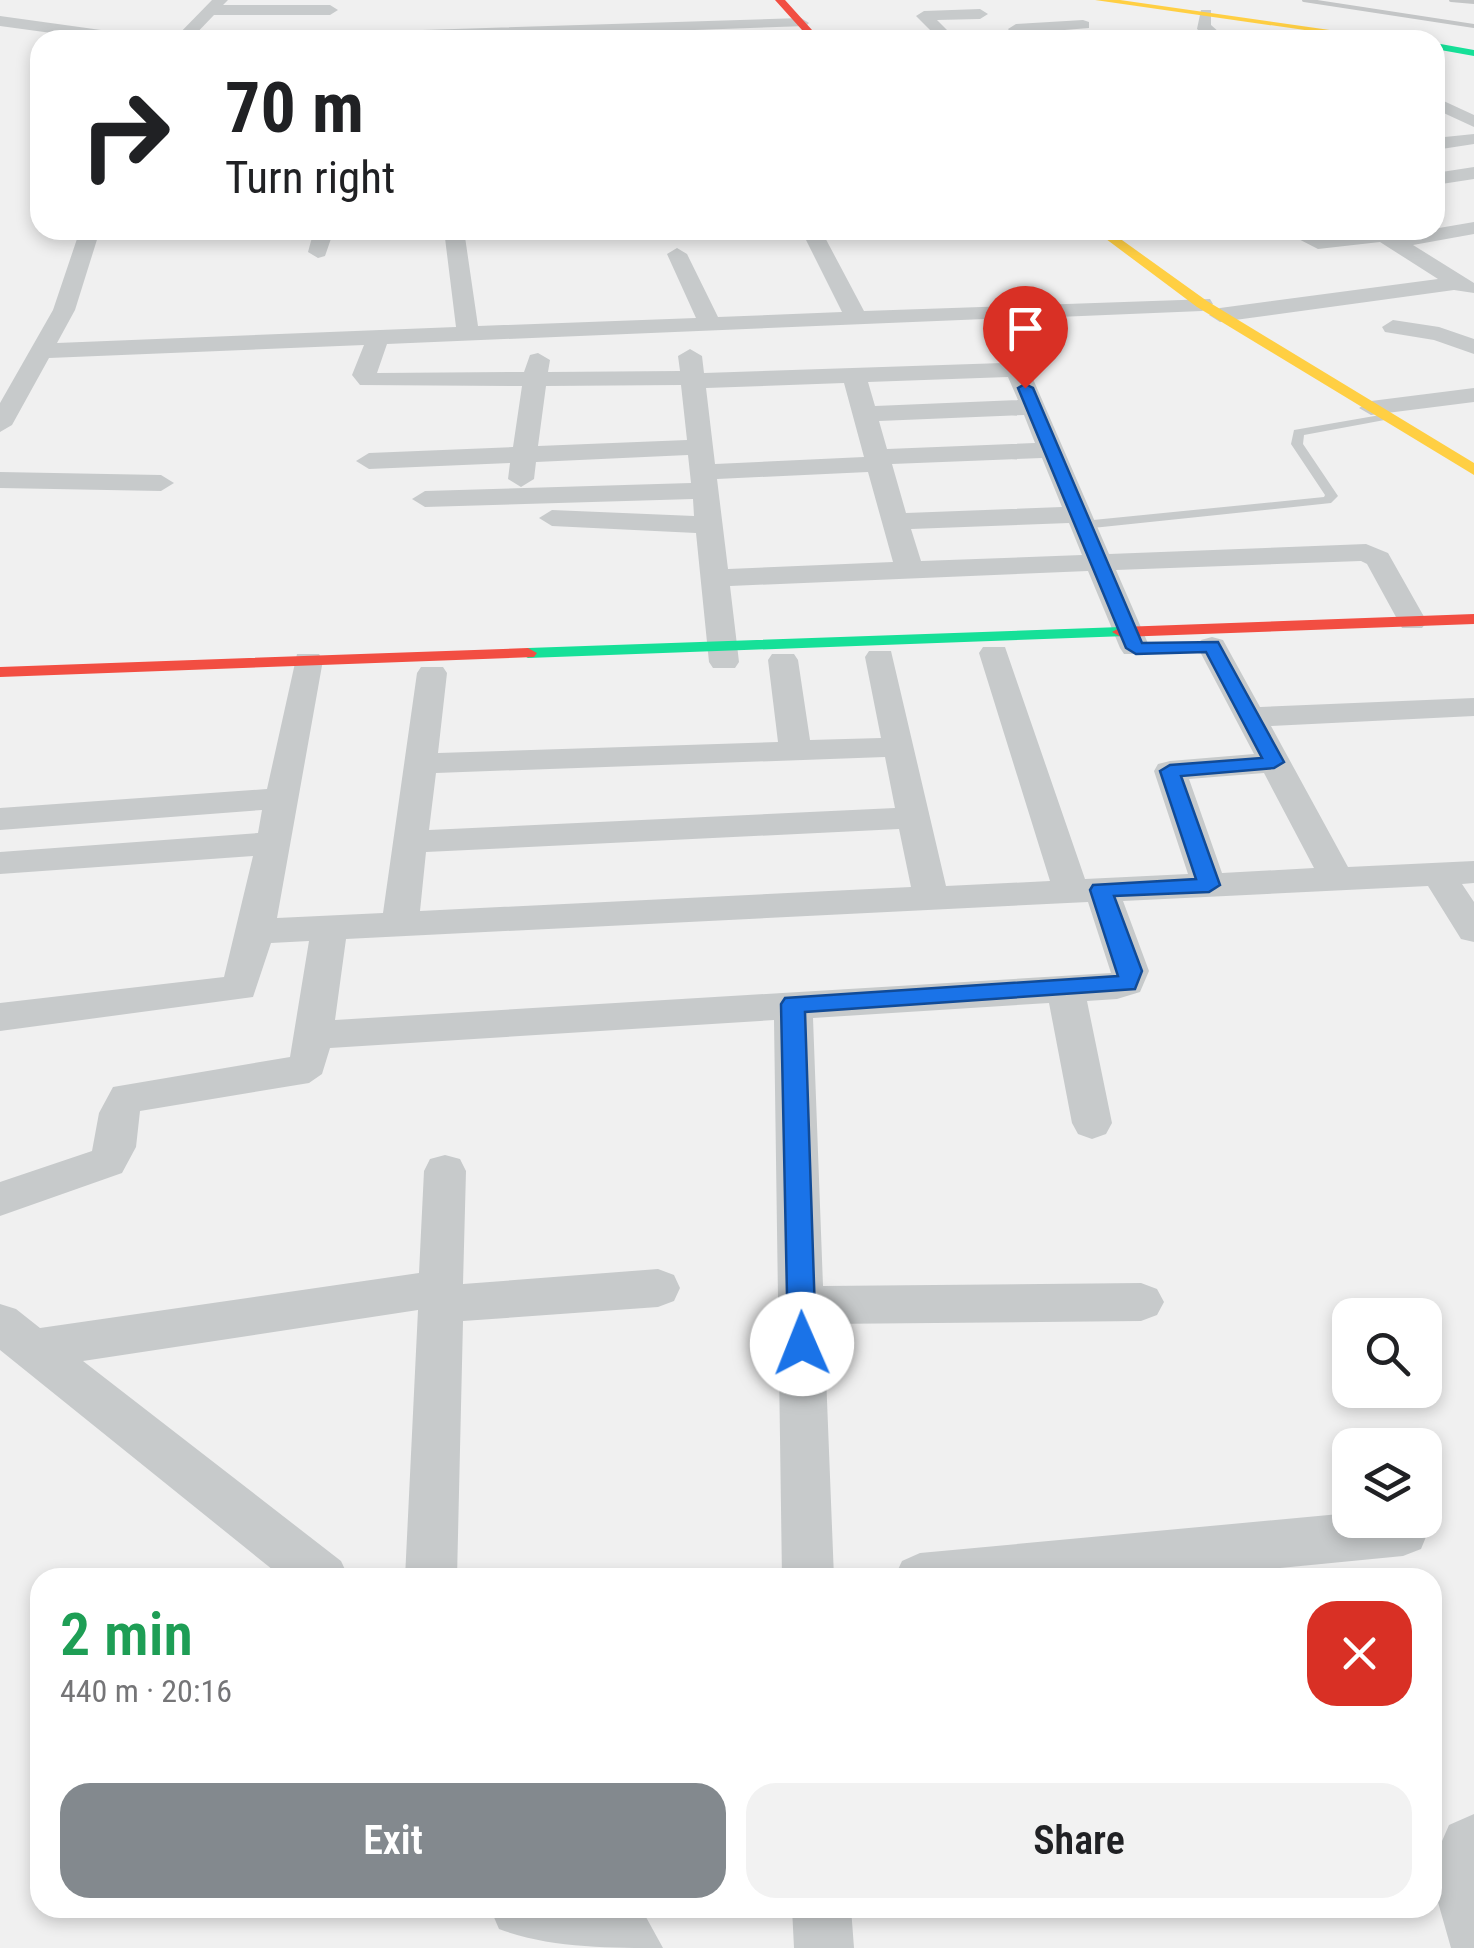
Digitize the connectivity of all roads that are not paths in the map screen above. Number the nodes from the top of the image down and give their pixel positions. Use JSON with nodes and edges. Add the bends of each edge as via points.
{"nodes":[{"id":1,"x":1100,"y":0,"type":"edge"},
{"id":2,"x":214,"y":5,"type":"edge"},
{"id":3,"x":333,"y":5,"type":"edge"},
{"id":4,"x":796,"y":13,"type":"edge"},
{"id":5,"x":1068,"y":13,"type":"dead end"},
{"id":6,"x":1206,"y":13,"type":"junction"},
{"id":7,"x":980,"y":14,"type":"dead end"},
{"id":8,"x":442,"y":17,"type":"dead end"},
{"id":9,"x":0,"y":20,"type":"edge"},
{"id":10,"x":696,"y":26,"type":"edge"},
{"id":11,"x":68,"y":30,"type":"edge"},
{"id":12,"x":190,"y":30,"type":"edge"},
{"id":13,"x":319,"y":30,"type":"edge"},
{"id":14,"x":437,"y":30,"type":"edge"},
{"id":15,"x":580,"y":30,"type":"edge"},
{"id":16,"x":939,"y":30,"type":"edge"},
{"id":17,"x":1017,"y":30,"type":"edge"},
{"id":18,"x":1208,"y":30,"type":"edge"},
{"id":19,"x":1304,"y":30,"type":"edge"},
{"id":20,"x":1445,"y":48,"type":"edge"},
{"id":21,"x":1474,"y":53,"type":"edge"},
{"id":22,"x":1445,"y":107,"type":"edge"},
{"id":23,"x":1474,"y":122,"type":"edge"},
{"id":24,"x":1474,"y":140,"type":"edge"},
{"id":25,"x":1445,"y":143,"type":"edge"},
{"id":26,"x":1474,"y":173,"type":"edge"},
{"id":27,"x":1445,"y":177,"type":"edge"},
{"id":28,"x":1474,"y":228,"type":"edge"},
{"id":29,"x":1445,"y":231,"type":"edge"},
{"id":30,"x":87,"y":240,"type":"edge"},
{"id":31,"x":321,"y":240,"type":"edge"},
{"id":32,"x":455,"y":240,"type":"edge"},
{"id":33,"x":816,"y":240,"type":"edge"},
{"id":34,"x":1114,"y":240,"type":"edge"},
{"id":35,"x":1312,"y":240,"type":"edge"},
{"id":36,"x":1347,"y":240,"type":"edge"},
{"id":37,"x":1391,"y":240,"type":"edge"},
{"id":38,"x":318,"y":252,"type":"dead end"},
{"id":39,"x":678,"y":254,"type":"dead end"},
{"id":40,"x":1466,"y":288,"type":"edge"},
{"id":41,"x":1211,"y":310,"type":"junction"},
{"id":42,"x":994,"y":313,"type":"junction"},
{"id":43,"x":856,"y":319,"type":"junction"},
{"id":44,"x":698,"y":325,"type":"junction"},
{"id":45,"x":1393,"y":327,"type":"dead end"},
{"id":46,"x":543,"y":331,"type":"junction"},
{"id":47,"x":468,"y":334,"type":"junction"},
{"id":48,"x":378,"y":338,"type":"junction"},
{"id":49,"x":1474,"y":347,"type":"edge"},
{"id":50,"x":40,"y":351,"type":"junction"},
{"id":51,"x":1018,"y":370,"type":"junction"},
{"id":52,"x":854,"y":376,"type":"junction"},
{"id":53,"x":692,"y":380,"type":"junction"},
{"id":54,"x":534,"y":381,"type":"junction"},
{"id":55,"x":1474,"y":394,"type":"edge"},
{"id":56,"x":1033,"y":407,"type":"junction"},
{"id":57,"x":1378,"y":412,"type":"junction"},
{"id":58,"x":865,"y":414,"type":"junction"},
{"id":59,"x":0,"y":424,"type":"edge"},
{"id":60,"x":1052,"y":450,"type":"junction"},
{"id":61,"x":524,"y":454,"type":"junction"},
{"id":62,"x":369,"y":460,"type":"dead end"},
{"id":63,"x":878,"y":461,"type":"junction"},
{"id":64,"x":1472,"y":468,"type":"edge"},
{"id":65,"x":703,"y":470,"type":"junction"},
{"id":66,"x":0,"y":480,"type":"edge"},
{"id":67,"x":161,"y":483,"type":"dead end"},
{"id":68,"x":426,"y":499,"type":"dead end"},
{"id":69,"x":522,"y":506,"type":"junction"},
{"id":70,"x":1081,"y":520,"type":"junction"},
{"id":71,"x":896,"y":521,"type":"junction"},
{"id":72,"x":709,"y":525,"type":"junction"},
{"id":73,"x":1099,"y":563,"type":"junction"},
{"id":74,"x":909,"y":569,"type":"junction"},
{"id":75,"x":715,"y":578,"type":"junction"},
{"id":76,"x":1474,"y":619,"type":"edge"},
{"id":77,"x":1412,"y":622,"type":"junction"},
{"id":78,"x":1474,"y":638,"type":"edge"},
{"id":79,"x":1132,"y":640,"type":"junction"},
{"id":80,"x":1212,"y":646,"type":"junction"},
{"id":81,"x":994,"y":653,"type":"junction"},
{"id":82,"x":723,"y":654,"type":"junction"},
{"id":83,"x":880,"y":657,"type":"junction"},
{"id":84,"x":783,"y":660,"type":"junction"},
{"id":85,"x":307,"y":669,"type":"junction"},
{"id":86,"x":0,"y":672,"type":"edge"},
{"id":87,"x":432,"y":673,"type":"junction"},
{"id":88,"x":0,"y":690,"type":"edge"},
{"id":89,"x":1474,"y":707,"type":"edge"},
{"id":90,"x":1250,"y":717,"type":"junction"},
{"id":91,"x":899,"y":747,"type":"junction"},
{"id":92,"x":795,"y":751,"type":"junction"},
{"id":93,"x":1274,"y":762,"type":"junction"},
{"id":94,"x":420,"y":764,"type":"junction"},
{"id":95,"x":283,"y":798,"type":"junction"},
{"id":96,"x":914,"y":818,"type":"junction"},
{"id":97,"x":0,"y":819,"type":"edge"},
{"id":98,"x":410,"y":842,"type":"junction"},
{"id":99,"x":274,"y":843,"type":"junction"},
{"id":100,"x":0,"y":863,"type":"edge"},
{"id":101,"x":1456,"y":873,"type":"edge"},
{"id":102,"x":1337,"y":879,"type":"junction"},
{"id":103,"x":1209,"y":885,"type":"junction"},
{"id":104,"x":1086,"y":891,"type":"junction"},
{"id":105,"x":932,"y":898,"type":"junction"},
{"id":106,"x":400,"y":924,"type":"junction"},
{"id":107,"x":329,"y":927,"type":"junction"},
{"id":108,"x":256,"y":930,"type":"junction"},
{"id":109,"x":1474,"y":930,"type":"edge"},
{"id":110,"x":1066,"y":989,"type":"junction"},
{"id":111,"x":793,"y":1004,"type":"junction"},
{"id":112,"x":0,"y":1017,"type":"edge"},
{"id":113,"x":314,"y":1035,"type":"junction"},
{"id":114,"x":1092,"y":1123,"type":"dead end"},
{"id":115,"x":445,"y":1171,"type":"dead end"},
{"id":116,"x":0,"y":1198,"type":"edge"},
{"id":117,"x":658,"y":1288,"type":"dead end"},
{"id":118,"x":441,"y":1296,"type":"junction"},
{"id":119,"x":1141,"y":1302,"type":"dead end"},
{"id":120,"x":801,"y":1305,"type":"junction"},
{"id":121,"x":16,"y":1336,"type":"edge"},
{"id":122,"x":1340,"y":1538,"type":"edge"},
{"id":123,"x":310,"y":1568,"type":"edge"},
{"id":124,"x":430,"y":1568,"type":"edge"},
{"id":125,"x":808,"y":1568,"type":"edge"},
{"id":126,"x":1025,"y":1568,"type":"edge"},
{"id":127,"x":1474,"y":1843,"type":"edge"},
{"id":128,"x":577,"y":1918,"type":"edge"},
{"id":129,"x":822,"y":1918,"type":"edge"},
{"id":130,"x":617,"y":1925,"type":"edge"},
{"id":131,"x":1474,"y":1931,"type":"edge"},
{"id":132,"x":824,"y":1948,"type":"edge"}],
"edges":[{"from":1,"to":6,"type":"street"},
{"from":2,"to":3,"type":"street"},
{"from":2,"to":12,"type":"street"},
{"from":3,"to":13,"type":"street"},
{"from":4,"to":10,"type":"street"},
{"from":5,"to":17,"type":"street","via":[[1088,29]]},
{"from":6,"to":18,"type":"street"},
{"from":6,"to":19,"type":"street"},
{"from":7,"to":16,"type":"street","via":[[924,16]]},
{"from":8,"to":14,"type":"street"},
{"from":9,"to":11,"type":"street"},
{"from":10,"to":15,"type":"street","via":[[605,22]]},
{"from":20,"to":21,"type":"street"},
{"from":22,"to":23,"type":"street"},
{"from":24,"to":25,"type":"street"},
{"from":26,"to":27,"type":"street"},
{"from":28,"to":29,"type":"street"},
{"from":30,"to":50,"type":"street","via":[[64,310]]},
{"from":31,"to":38,"type":"street"},
{"from":32,"to":47,"type":"street"},
{"from":33,"to":43,"type":"street"},
{"from":34,"to":41,"type":"street"},
{"from":35,"to":36,"type":"street"},
{"from":37,"to":40,"type":"street"},
{"from":39,"to":44,"type":"street"},
{"from":40,"to":41,"type":"street"},
{"from":41,"to":42,"type":"street"},
{"from":41,"to":57,"type":"street"},
{"from":42,"to":43,"type":"street"},
{"from":42,"to":51,"type":"street"},
{"from":43,"to":44,"type":"street"},
{"from":44,"to":46,"type":"street"},
{"from":44,"to":53,"type":"street"},
{"from":45,"to":49,"type":"street"},
{"from":46,"to":47,"type":"street"},
{"from":46,"to":54,"type":"street"},
{"from":47,"to":48,"type":"street"},
{"from":48,"to":50,"type":"street"},
{"from":48,"to":54,"type":"street","via":[[364,375],[368,380]]},
{"from":50,"to":59,"type":"street"},
{"from":51,"to":52,"type":"street"},
{"from":51,"to":56,"type":"street"},
{"from":52,"to":53,"type":"street"},
{"from":52,"to":58,"type":"street"},
{"from":53,"to":54,"type":"street"},
{"from":53,"to":65,"type":"street"},
{"from":54,"to":61,"type":"street"},
{"from":55,"to":57,"type":"street"},
{"from":56,"to":58,"type":"street"},
{"from":56,"to":60,"type":"street"},
{"from":57,"to":64,"type":"street"},
{"from":57,"to":70,"type":"lane","via":[[1298,432],[1297,444],[1332,496],[1327,500]]},
{"from":58,"to":63,"type":"street"},
{"from":60,"to":63,"type":"street"},
{"from":60,"to":70,"type":"street"},
{"from":61,"to":62,"type":"street"},
{"from":61,"to":65,"type":"street"},
{"from":61,"to":69,"type":"street"},
{"from":63,"to":65,"type":"street"},
{"from":63,"to":71,"type":"street"},
{"from":65,"to":69,"type":"street"},
{"from":65,"to":72,"type":"street"},
{"from":66,"to":67,"type":"street"},
{"from":68,"to":69,"type":"street"},
{"from":69,"to":72,"type":"street"},
{"from":70,"to":71,"type":"street"},
{"from":70,"to":73,"type":"street"},
{"from":71,"to":74,"type":"street"},
{"from":72,"to":75,"type":"street"},
{"from":73,"to":74,"type":"street"},
{"from":73,"to":77,"type":"street","via":[[1366,552],[1378,559]]},
{"from":73,"to":79,"type":"street"},
{"from":74,"to":75,"type":"street"},
{"from":75,"to":82,"type":"street"},
{"from":76,"to":77,"type":"street"},
{"from":77,"to":79,"type":"street"},
{"from":78,"to":80,"type":"street"},
{"from":79,"to":80,"type":"street"},
{"from":79,"to":81,"type":"street"},
{"from":79,"to":82,"type":"street"},
{"from":80,"to":90,"type":"street"},
{"from":81,"to":83,"type":"street"},
{"from":81,"to":104,"type":"street"},
{"from":82,"to":84,"type":"street"},
{"from":82,"to":85,"type":"street"},
{"from":82,"to":87,"type":"street"},
{"from":83,"to":84,"type":"street"},
{"from":83,"to":91,"type":"street"},
{"from":84,"to":92,"type":"street"},
{"from":85,"to":86,"type":"street"},
{"from":85,"to":87,"type":"street"},
{"from":85,"to":88,"type":"street"},
{"from":85,"to":95,"type":"street"},
{"from":87,"to":94,"type":"street"},
{"from":89,"to":90,"type":"street"},
{"from":90,"to":93,"type":"street"},
{"from":91,"to":92,"type":"street"},
{"from":91,"to":96,"type":"street"},
{"from":92,"to":94,"type":"street"},
{"from":93,"to":102,"type":"street"},
{"from":93,"to":103,"type":"street","via":[[1170,771]]},
{"from":94,"to":98,"type":"street"},
{"from":95,"to":97,"type":"street"},
{"from":95,"to":99,"type":"street"},
{"from":96,"to":98,"type":"street"},
{"from":96,"to":105,"type":"street"},
{"from":98,"to":106,"type":"street"},
{"from":99,"to":100,"type":"street"},
{"from":99,"to":108,"type":"street"},
{"from":101,"to":102,"type":"street"},
{"from":101,"to":109,"type":"street"},
{"from":102,"to":103,"type":"street"},
{"from":103,"to":104,"type":"street"},
{"from":104,"to":105,"type":"street"},
{"from":104,"to":110,"type":"street","via":[[1130,978],[1117,986]]},
{"from":105,"to":106,"type":"street"},
{"from":106,"to":107,"type":"street"},
{"from":107,"to":108,"type":"street"},
{"from":107,"to":113,"type":"street"},
{"from":108,"to":112,"type":"street","via":[[243,982],[233,992]]},
{"from":110,"to":111,"type":"street"},
{"from":110,"to":114,"type":"street"},
{"from":111,"to":113,"type":"street"},
{"from":111,"to":120,"type":"street"},
{"from":113,"to":116,"type":"street","via":[[308,1064],[295,1073],[126,1098],[107,1162]]},
{"from":115,"to":118,"type":"street"},
{"from":117,"to":118,"type":"street"},
{"from":118,"to":121,"type":"street"},
{"from":118,"to":124,"type":"street"},
{"from":119,"to":120,"type":"street"},
{"from":120,"to":125,"type":"street"},
{"from":121,"to":123,"type":"street"},
{"from":122,"to":126,"type":"street"},
{"from":127,"to":131,"type":"street","via":[[1459,1870]]},
{"from":128,"to":130,"type":"street"},
{"from":129,"to":132,"type":"street"}]}
